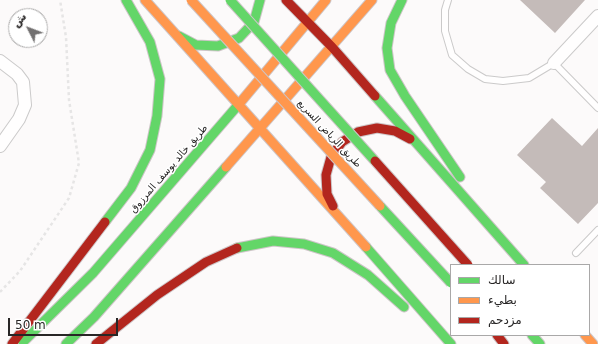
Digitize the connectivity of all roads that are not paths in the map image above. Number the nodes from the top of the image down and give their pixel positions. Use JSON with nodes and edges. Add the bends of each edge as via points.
{"nodes":[{"id":1,"x":126,"y":0,"type":"edge"},
{"id":2,"x":145,"y":0,"type":"edge"},
{"id":3,"x":191,"y":0,"type":"edge"},
{"id":4,"x":230,"y":0,"type":"edge"},
{"id":5,"x":260,"y":0,"type":"edge"},
{"id":6,"x":286,"y":0,"type":"edge"},
{"id":7,"x":326,"y":0,"type":"edge"},
{"id":8,"x":372,"y":0,"type":"edge"},
{"id":9,"x":402,"y":0,"type":"edge"},
{"id":10,"x":448,"y":0,"type":"edge"},
{"id":11,"x":598,"y":16,"type":"edge"},
{"id":12,"x":308,"y":23,"type":"junction"},
{"id":13,"x":176,"y":35,"type":"junction"},
{"id":14,"x":332,"y":47,"type":"junction"},
{"id":15,"x":0,"y":61,"type":"edge"},
{"id":16,"x":554,"y":63,"type":"junction"},
{"id":17,"x":238,"y":105,"type":"junction"},
{"id":18,"x":598,"y":108,"type":"edge"},
{"id":19,"x":260,"y":129,"type":"junction"},
{"id":20,"x":412,"y":140,"type":"junction"},
{"id":21,"x":0,"y":146,"type":"edge"},
{"id":22,"x":335,"y":211,"type":"junction"},
{"id":23,"x":598,"y":230,"type":"edge"},
{"id":24,"x":506,"y":244,"type":"junction"},
{"id":25,"x":576,"y":253,"type":"dead end"},
{"id":26,"x":467,"y":264,"type":"edge"},
{"id":27,"x":523,"y":264,"type":"edge"},
{"id":28,"x":450,"y":282,"type":"edge"},
{"id":29,"x":498,"y":336,"type":"edge"},
{"id":30,"x":533,"y":336,"type":"edge"},
{"id":31,"x":586,"y":336,"type":"edge"},
{"id":32,"x":12,"y":344,"type":"edge"},
{"id":33,"x":20,"y":344,"type":"edge"},
{"id":34,"x":66,"y":344,"type":"edge"},
{"id":35,"x":96,"y":344,"type":"edge"},
{"id":36,"x":447,"y":344,"type":"edge"},
{"id":37,"x":450,"y":344,"type":"edge"},
{"id":38,"x":504,"y":344,"type":"edge"},
{"id":39,"x":540,"y":344,"type":"edge"},
{"id":40,"x":593,"y":344,"type":"edge"}],
"edges":[{"from":1,"to":32,"type":"main road","via":[[150,42],[160,79],[150,150],[131,188]]},
{"from":2,"to":13,"type":"main road"},
{"from":3,"to":28,"type":"main road","name":"طريق الرياض السريع","bridge":true},
{"from":4,"to":26,"type":"main road","name":"طريق الرياض السريع","bridge":true},
{"from":5,"to":13,"type":"main road","via":[[254,22],[238,38],[218,46],[196,45]]},
{"from":6,"to":12,"type":"main road"},
{"from":7,"to":12,"type":"main road","name":"طريق خالد يوسف المرزوق"},
{"from":8,"to":14,"type":"main road"},
{"from":9,"to":24,"type":"main road","via":[[391,23],[387,48],[390,70]]},
{"from":10,"to":16,"type":"lane","via":[[445,30],[452,55],[468,69],[486,79],[503,81],[529,78]]},
{"from":11,"to":16,"type":"street"},
{"from":12,"to":14,"type":"main road"},
{"from":12,"to":17,"type":"main road","name":"طريق خالد يوسف المرزوق"},
{"from":13,"to":17,"type":"main road"},
{"from":14,"to":19,"type":"main road"},
{"from":14,"to":20,"type":"main road"},
{"from":15,"to":21,"type":"street","via":[[23,82],[25,105]]},
{"from":16,"to":18,"type":"lane"},
{"from":17,"to":19,"type":"main road"},
{"from":17,"to":33,"type":"main road","name":"طريق خالد يوسف المرزوق","via":[[93,273]]},
{"from":19,"to":22,"type":"main road"},
{"from":19,"to":34,"type":"main road","via":[[94,317]]},
{"from":20,"to":22,"type":"main road","via":[[395,131],[377,128],[358,132],[342,142],[331,157],[326,175],[327,194]]},
{"from":20,"to":24,"type":"main road"},
{"from":22,"to":37,"type":"main road"},
{"from":23,"to":25,"type":"lane"},
{"from":24,"to":27,"type":"main road"},
{"from":29,"to":38,"type":"main road"},
{"from":30,"to":39,"type":"main road"},
{"from":31,"to":40,"type":"main road"},
{"from":35,"to":36,"type":"main road","via":[[157,295],[206,262],[242,246],[273,241],[304,244],[333,253],[368,276]]}]}
